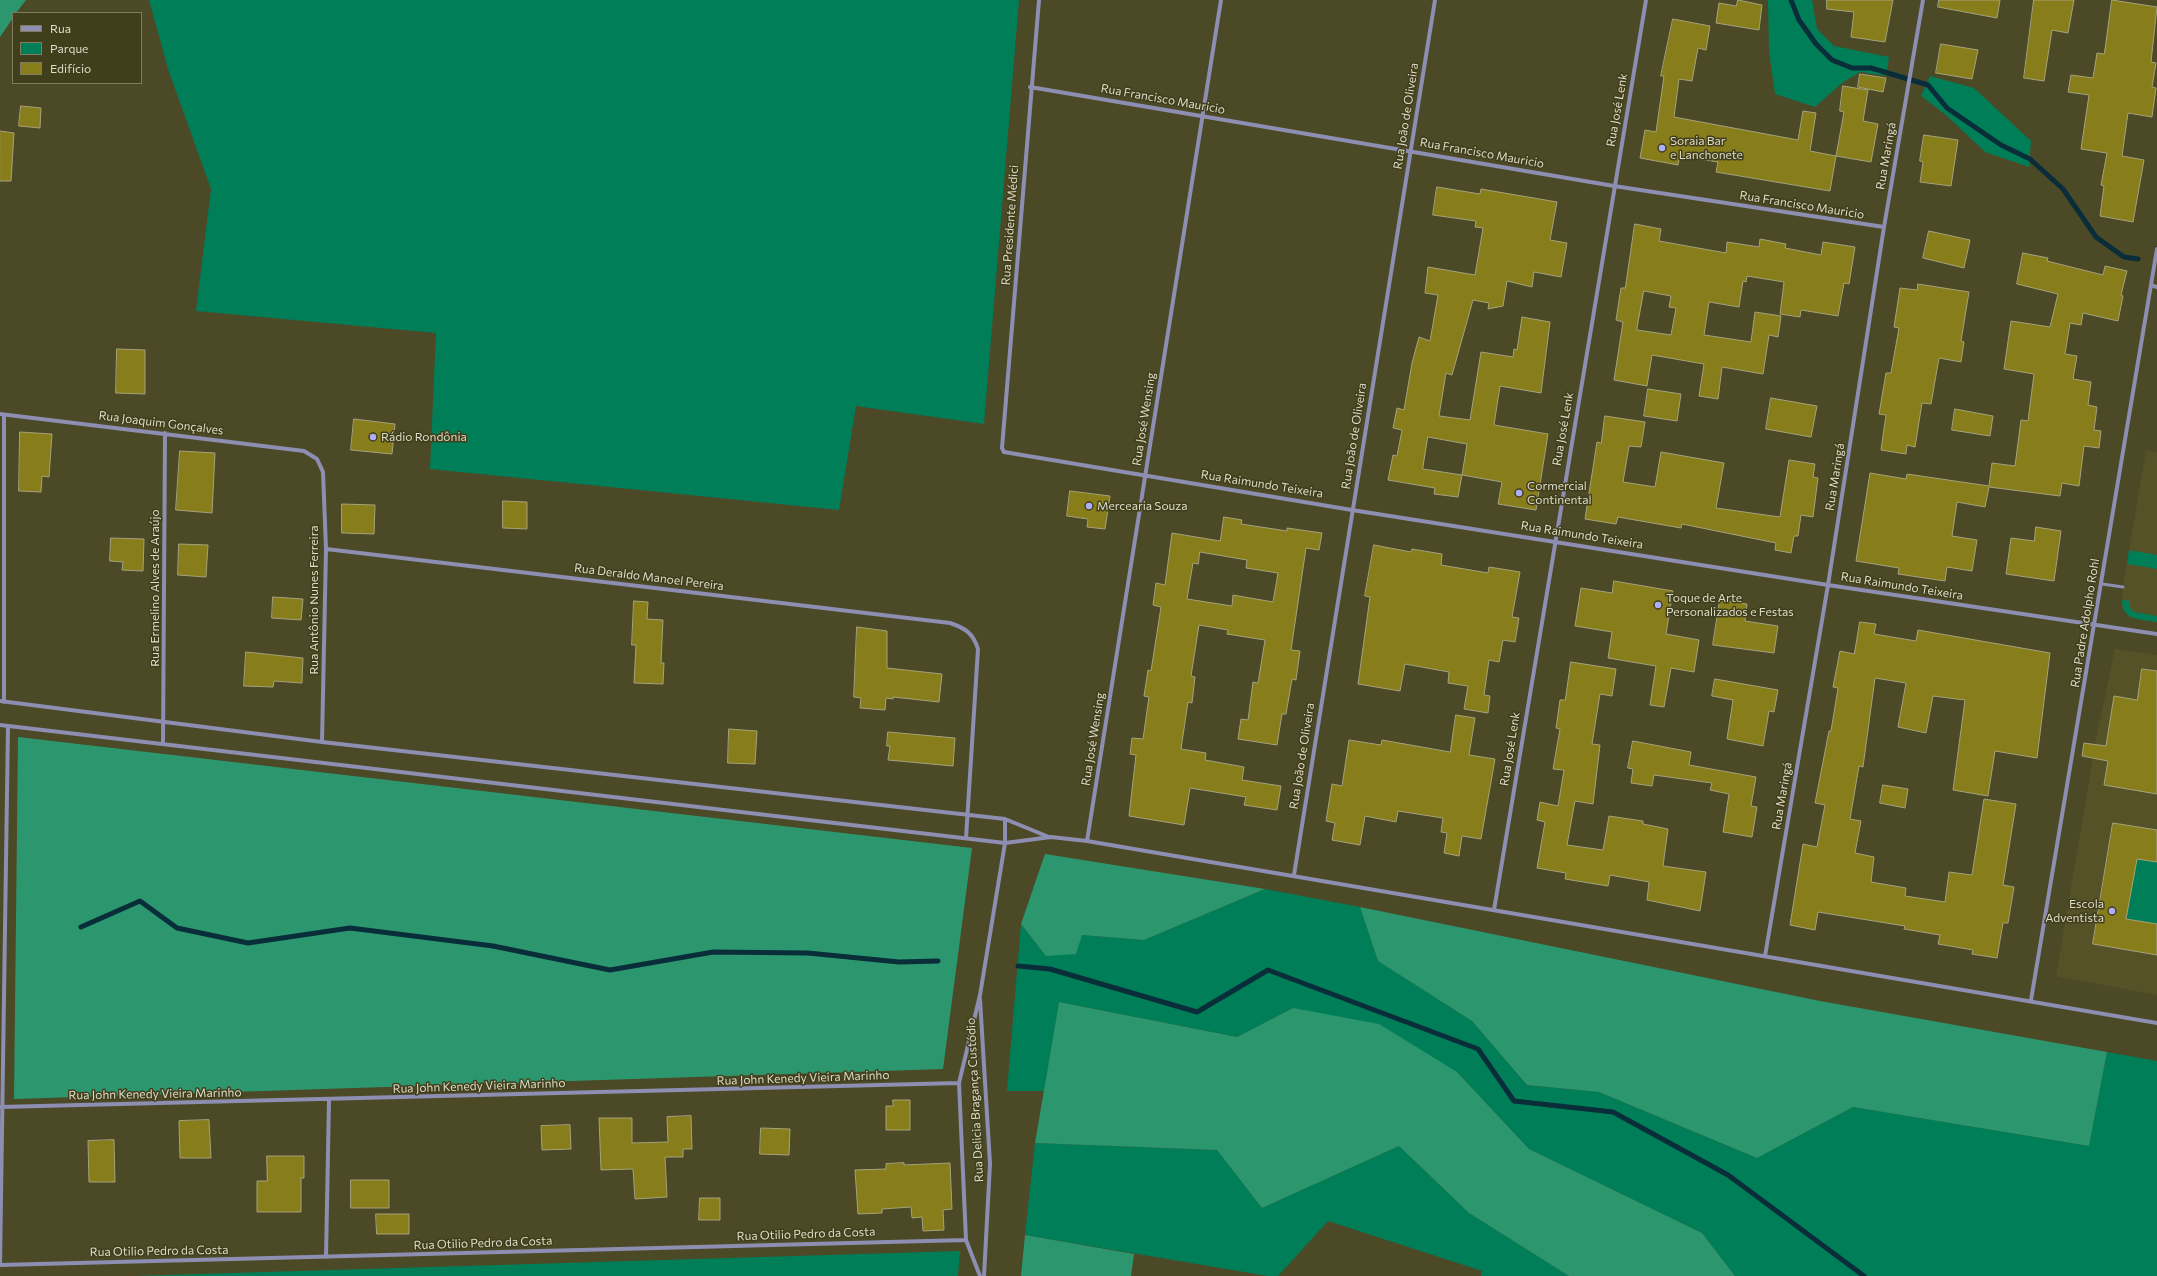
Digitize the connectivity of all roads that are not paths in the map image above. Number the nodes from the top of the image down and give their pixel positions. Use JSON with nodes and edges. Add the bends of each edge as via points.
{"nodes":[{"id":1,"x":1039,"y":0,"type":"edge"},
{"id":2,"x":1221,"y":0,"type":"edge"},
{"id":3,"x":1435,"y":0,"type":"edge"},
{"id":4,"x":1646,"y":0,"type":"edge"},
{"id":5,"x":1923,"y":0,"type":"edge"},
{"id":6,"x":1030,"y":87,"type":"junction"},
{"id":7,"x":1202,"y":116,"type":"junction"},
{"id":8,"x":1411,"y":151,"type":"junction"},
{"id":9,"x":1614,"y":186,"type":"junction"},
{"id":10,"x":1884,"y":227,"type":"junction"},
{"id":11,"x":2157,"y":249,"type":"edge"},
{"id":12,"x":2151,"y":285,"type":"junction"},
{"id":13,"x":2157,"y":287,"type":"edge"},
{"id":14,"x":2,"y":414,"type":"edge"},
{"id":15,"x":165,"y":433,"type":"junction"},
{"id":16,"x":1004,"y":452,"type":"joint"},
{"id":17,"x":317,"y":459,"type":"joint"},
{"id":18,"x":1145,"y":476,"type":"junction"},
{"id":19,"x":1352,"y":510,"type":"junction"},
{"id":20,"x":1555,"y":540,"type":"junction"},
{"id":21,"x":326,"y":549,"type":"junction"},
{"id":22,"x":2102,"y":584,"type":"junction"},
{"id":23,"x":1828,"y":585,"type":"junction"},
{"id":24,"x":2123,"y":587,"type":"dead end"},
{"id":25,"x":2095,"y":625,"type":"junction"},
{"id":26,"x":2157,"y":634,"type":"edge"},
{"id":27,"x":2,"y":701,"type":"edge"},
{"id":28,"x":165,"y":722,"type":"junction"},
{"id":29,"x":0,"y":725,"type":"edge"},
{"id":30,"x":8,"y":726,"type":"junction"},
{"id":31,"x":322,"y":742,"type":"junction"},
{"id":32,"x":163,"y":744,"type":"junction"},
{"id":33,"x":968,"y":814,"type":"junction"},
{"id":34,"x":1005,"y":819,"type":"junction"},
{"id":35,"x":1051,"y":837,"type":"junction"},
{"id":36,"x":966,"y":838,"type":"junction"},
{"id":37,"x":1087,"y":841,"type":"junction"},
{"id":38,"x":1005,"y":843,"type":"junction"},
{"id":39,"x":1294,"y":875,"type":"junction"},
{"id":40,"x":1494,"y":910,"type":"junction"},
{"id":41,"x":1765,"y":956,"type":"junction"},
{"id":42,"x":980,"y":995,"type":"junction"},
{"id":43,"x":2031,"y":1000,"type":"junction"},
{"id":44,"x":2157,"y":1023,"type":"edge"},
{"id":45,"x":959,"y":1083,"type":"junction"},
{"id":46,"x":329,"y":1100,"type":"junction"},
{"id":47,"x":1,"y":1107,"type":"edge"},
{"id":48,"x":966,"y":1240,"type":"junction"},
{"id":49,"x":326,"y":1257,"type":"junction"},
{"id":50,"x":0,"y":1265,"type":"edge"},
{"id":51,"x":980,"y":1276,"type":"edge"},
{"id":52,"x":984,"y":1276,"type":"edge"}],
"edges":[{"from":1,"to":6,"type":"street","name":"Rua Presidente Médici"},
{"from":2,"to":7,"type":"street","name":"Rua José Wensing"},
{"from":3,"to":8,"type":"street","name":"Rua João de Oliveira"},
{"from":4,"to":9,"type":"street","name":"Rua José Lenk"},
{"from":5,"to":10,"type":"street","name":"Rua Maringá"},
{"from":6,"to":7,"type":"street","name":"Rua Francisco Mauricio"},
{"from":6,"to":16,"type":"street","name":"Rua Presidente Médici","via":[[1002,448]]},
{"from":7,"to":8,"type":"street","name":"Rua Francisco Mauricio"},
{"from":7,"to":18,"type":"street","name":"Rua José Wensing"},
{"from":8,"to":9,"type":"street","name":"Rua Francisco Mauricio"},
{"from":8,"to":19,"type":"street","name":"Rua João de Oliveira"},
{"from":9,"to":10,"type":"street","name":"Rua Francisco Mauricio"},
{"from":9,"to":20,"type":"street","name":"Rua José Lenk"},
{"from":10,"to":23,"type":"street","name":"Rua Maringá"},
{"from":11,"to":12,"type":"street","name":"Rua Padre Adolpho Rohl"},
{"from":12,"to":13,"type":"street"},
{"from":12,"to":22,"type":"street","name":"Rua Padre Adolpho Rohl"},
{"from":14,"to":15,"type":"street","name":"Rua Joaquim Gonçalves"},
{"from":14,"to":27,"type":"street"},
{"from":15,"to":17,"type":"street","name":"Rua Joaquim Gonçalves","via":[[304,451]]},
{"from":15,"to":28,"type":"street","name":"Rua Ermelino Alves de Araújo"},
{"from":16,"to":18,"type":"street","name":"Rua Raimundo Teixeira"},
{"from":17,"to":21,"type":"street","name":"Rua Antônio Nunes Ferreira","via":[[323,472]]},
{"from":18,"to":19,"type":"street","name":"Rua Raimundo Teixeira"},
{"from":18,"to":37,"type":"street","name":"Rua José Wensing"},
{"from":19,"to":20,"type":"street","name":"Rua Raimundo Teixeira"},
{"from":19,"to":39,"type":"street","name":"Rua João de Oliveira"},
{"from":20,"to":23,"type":"street","name":"Rua Raimundo Teixeira"},
{"from":20,"to":40,"type":"street","name":"Rua José Lenk"},
{"from":21,"to":31,"type":"street","name":"Rua Antônio Nunes Ferreira"},
{"from":21,"to":33,"type":"street","name":"Rua Deraldo Manoel Pereira","via":[[950,623],[968,631],[975,639],[978,653]]},
{"from":22,"to":24,"type":"lane"},
{"from":22,"to":25,"type":"street","name":"Rua Padre Adolpho Rohl"},
{"from":23,"to":25,"type":"street","name":"Rua Raimundo Teixeira"},
{"from":23,"to":41,"type":"street","name":"Rua Maringá"},
{"from":25,"to":26,"type":"street","name":"Rua Raimundo Teixeira"},
{"from":25,"to":43,"type":"street","name":"Rua Padre Adolpho Rohl"},
{"from":27,"to":28,"type":"street"},
{"from":28,"to":31,"type":"street"},
{"from":28,"to":32,"type":"street","name":"Rua Ermelino Alves de Araújo"},
{"from":29,"to":30,"type":"street"},
{"from":30,"to":32,"type":"street"},
{"from":30,"to":47,"type":"street"},
{"from":31,"to":33,"type":"street"},
{"from":32,"to":36,"type":"street"},
{"from":33,"to":34,"type":"street"},
{"from":33,"to":36,"type":"street"},
{"from":34,"to":35,"type":"street"},
{"from":34,"to":38,"type":"street","name":"Rua Delicia Bragança Custódio"},
{"from":35,"to":37,"type":"street"},
{"from":35,"to":38,"type":"street"},
{"from":36,"to":38,"type":"street"},
{"from":37,"to":39,"type":"street"},
{"from":38,"to":42,"type":"street","name":"Rua Delicia Bragança Custódio"},
{"from":39,"to":40,"type":"street"},
{"from":40,"to":41,"type":"street"},
{"from":41,"to":43,"type":"street"},
{"from":42,"to":45,"type":"street","name":"Rua Delicia Bragança Custódio"},
{"from":42,"to":52,"type":"street","name":"Rua Delicia Bragança Custódio","via":[[990,1164]]},
{"from":43,"to":44,"type":"street"},
{"from":45,"to":46,"type":"street","name":"Rua John Kenedy Vieira Marinho"},
{"from":45,"to":48,"type":"street","name":"Rua Delicia Bragança Custódio"},
{"from":46,"to":47,"type":"street","name":"Rua John Kenedy Vieira Marinho"},
{"from":46,"to":49,"type":"street"},
{"from":47,"to":50,"type":"street"},
{"from":48,"to":49,"type":"street","name":"Rua Otilio Pedro da Costa"},
{"from":48,"to":51,"type":"street","name":"Rua Delicia Bragança Custódio"},
{"from":49,"to":50,"type":"street","name":"Rua Otilio Pedro da Costa"}]}
